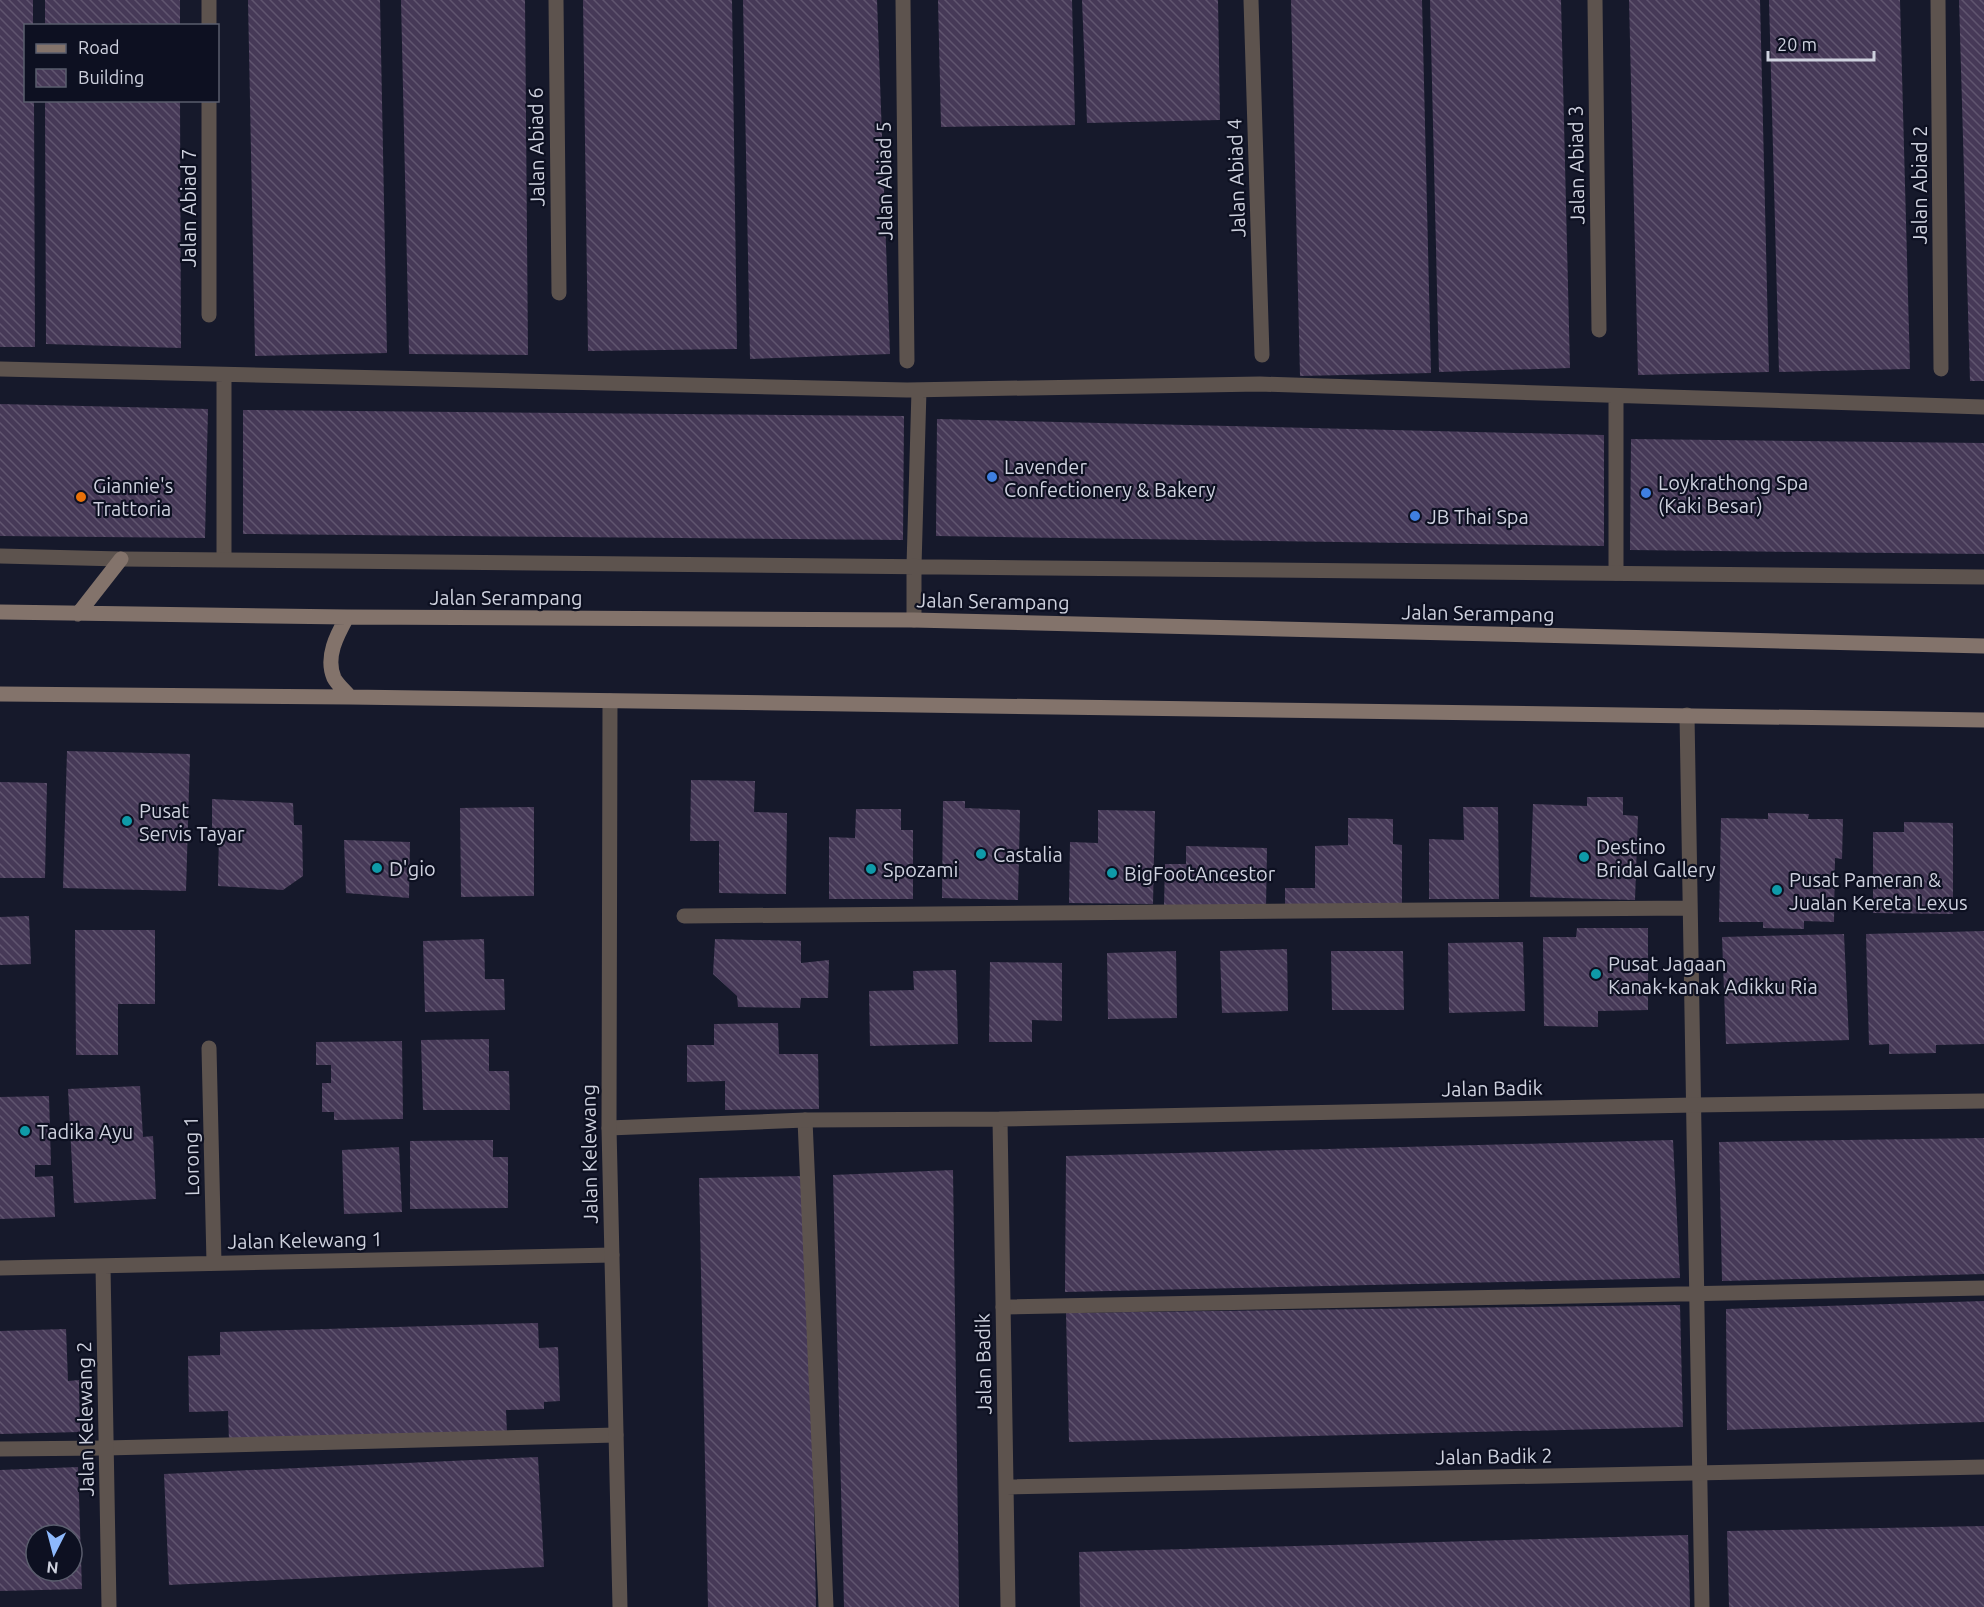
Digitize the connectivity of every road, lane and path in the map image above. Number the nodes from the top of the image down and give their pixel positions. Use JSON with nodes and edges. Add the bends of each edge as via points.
{"nodes":[{"id":1,"x":209,"y":0,"type":"edge"},
{"id":2,"x":556,"y":0,"type":"edge"},
{"id":3,"x":903,"y":0,"type":"edge"},
{"id":4,"x":1251,"y":0,"type":"edge"},
{"id":5,"x":1594,"y":0,"type":"edge"},
{"id":6,"x":1938,"y":0,"type":"edge"},
{"id":7,"x":209,"y":24,"type":"edge"},
{"id":8,"x":209,"y":102,"type":"edge"},
{"id":9,"x":559,"y":293,"type":"dead end"},
{"id":10,"x":208,"y":315,"type":"dead end"},
{"id":11,"x":1599,"y":330,"type":"dead end"},
{"id":12,"x":1262,"y":355,"type":"dead end"},
{"id":13,"x":907,"y":361,"type":"dead end"},
{"id":14,"x":0,"y":369,"type":"edge"},
{"id":15,"x":1941,"y":369,"type":"dead end"},
{"id":16,"x":224,"y":375,"type":"junction"},
{"id":17,"x":919,"y":390,"type":"junction"},
{"id":18,"x":1616,"y":396,"type":"junction"},
{"id":19,"x":1984,"y":407,"type":"edge"},
{"id":20,"x":0,"y":556,"type":"edge"},
{"id":21,"x":121,"y":559,"type":"junction"},
{"id":22,"x":224,"y":559,"type":"junction"},
{"id":23,"x":914,"y":566,"type":"junction"},
{"id":24,"x":1616,"y":573,"type":"junction"},
{"id":25,"x":1984,"y":577,"type":"edge"},
{"id":26,"x":0,"y":612,"type":"edge"},
{"id":27,"x":78,"y":614,"type":"junction"},
{"id":28,"x":347,"y":617,"type":"junction"},
{"id":29,"x":914,"y":620,"type":"junction"},
{"id":30,"x":1984,"y":646,"type":"edge"},
{"id":31,"x":0,"y":694,"type":"edge"},
{"id":32,"x":350,"y":697,"type":"junction"},
{"id":33,"x":610,"y":701,"type":"junction"},
{"id":34,"x":1687,"y":715,"type":"junction"},
{"id":35,"x":1984,"y":720,"type":"edge"},
{"id":36,"x":1690,"y":908,"type":"junction"},
{"id":37,"x":684,"y":916,"type":"dead end"},
{"id":38,"x":209,"y":1048,"type":"dead end"},
{"id":39,"x":1984,"y":1101,"type":"edge"},
{"id":40,"x":1694,"y":1105,"type":"junction"},
{"id":41,"x":1000,"y":1119,"type":"junction"},
{"id":42,"x":805,"y":1120,"type":"junction"},
{"id":43,"x":609,"y":1128,"type":"junction"},
{"id":44,"x":612,"y":1255,"type":"junction"},
{"id":45,"x":214,"y":1263,"type":"junction"},
{"id":46,"x":103,"y":1266,"type":"junction"},
{"id":47,"x":0,"y":1268,"type":"edge"},
{"id":48,"x":1984,"y":1288,"type":"edge"},
{"id":49,"x":1697,"y":1293,"type":"junction"},
{"id":50,"x":1003,"y":1307,"type":"junction"},
{"id":51,"x":616,"y":1435,"type":"junction"},
{"id":52,"x":106,"y":1448,"type":"junction"},
{"id":53,"x":0,"y":1449,"type":"edge"},
{"id":54,"x":1984,"y":1467,"type":"edge"},
{"id":55,"x":1700,"y":1473,"type":"junction"},
{"id":56,"x":1006,"y":1487,"type":"junction"},
{"id":57,"x":109,"y":1607,"type":"edge"},
{"id":58,"x":620,"y":1607,"type":"edge"},
{"id":59,"x":826,"y":1607,"type":"edge"},
{"id":60,"x":1008,"y":1607,"type":"edge"},
{"id":61,"x":1702,"y":1607,"type":"edge"}],
"edges":[{"from":1,"to":7,"type":"street"},
{"from":2,"to":9,"type":"street","name":"Jalan Abiad 6"},
{"from":3,"to":13,"type":"street","name":"Jalan Abiad 5"},
{"from":4,"to":12,"type":"street","name":"Jalan Abiad 4"},
{"from":5,"to":11,"type":"street","name":"Jalan Abiad 3"},
{"from":6,"to":15,"type":"street","name":"Jalan Abiad 2"},
{"from":8,"to":10,"type":"street","name":"Jalan Abiad 7"},
{"from":14,"to":16,"type":"street"},
{"from":16,"to":17,"type":"street"},
{"from":16,"to":22,"type":"street"},
{"from":17,"to":18,"type":"street","via":[[1260,384]]},
{"from":17,"to":23,"type":"street"},
{"from":18,"to":19,"type":"street"},
{"from":18,"to":24,"type":"street"},
{"from":20,"to":21,"type":"street","name":"Jalan Serampang"},
{"from":21,"to":22,"type":"street","name":"Jalan Serampang"},
{"from":21,"to":27,"type":"main road"},
{"from":22,"to":23,"type":"street","name":"Jalan Serampang"},
{"from":23,"to":24,"type":"street","name":"Jalan Serampang"},
{"from":23,"to":29,"type":"street"},
{"from":24,"to":25,"type":"street","name":"Jalan Serampang"},
{"from":26,"to":27,"type":"main road","name":"Jalan Serampang"},
{"from":27,"to":28,"type":"main road","name":"Jalan Serampang"},
{"from":28,"to":29,"type":"main road","name":"Jalan Serampang"},
{"from":28,"to":32,"type":"main road","via":[[335,639],[331,660],[334,677]]},
{"from":29,"to":30,"type":"main road","name":"Jalan Serampang"},
{"from":31,"to":32,"type":"main road"},
{"from":32,"to":33,"type":"main road"},
{"from":33,"to":34,"type":"main road"},
{"from":33,"to":43,"type":"street","name":"Jalan Kelewang"},
{"from":34,"to":35,"type":"main road"},
{"from":34,"to":36,"type":"street"},
{"from":36,"to":37,"type":"street"},
{"from":36,"to":40,"type":"street"},
{"from":38,"to":45,"type":"street","name":"Lorong 1"},
{"from":39,"to":40,"type":"street","name":"Jalan Badik"},
{"from":40,"to":41,"type":"street","name":"Jalan Badik"},
{"from":40,"to":49,"type":"street"},
{"from":41,"to":42,"type":"street","name":"Jalan Badik"},
{"from":41,"to":50,"type":"street","name":"Jalan Badik"},
{"from":42,"to":43,"type":"street","name":"Jalan Badik"},
{"from":42,"to":59,"type":"street"},
{"from":43,"to":44,"type":"street","name":"Jalan Kelewang"},
{"from":44,"to":45,"type":"street","name":"Jalan Kelewang 1"},
{"from":44,"to":51,"type":"street","name":"Jalan Kelewang"},
{"from":45,"to":46,"type":"street","name":"Jalan Kelewang 1"},
{"from":46,"to":47,"type":"street","name":"Jalan Kelewang 1"},
{"from":46,"to":52,"type":"street","name":"Jalan Kelewang 2"},
{"from":48,"to":49,"type":"street"},
{"from":49,"to":50,"type":"street"},
{"from":49,"to":55,"type":"street"},
{"from":50,"to":56,"type":"street","name":"Jalan Badik"},
{"from":51,"to":52,"type":"street"},
{"from":51,"to":58,"type":"street","name":"Jalan Kelewang"},
{"from":52,"to":53,"type":"street"},
{"from":52,"to":57,"type":"street","name":"Jalan Kelewang 2"},
{"from":54,"to":55,"type":"street","name":"Jalan Badik 2"},
{"from":55,"to":56,"type":"street","name":"Jalan Badik 2"},
{"from":55,"to":61,"type":"street"},
{"from":56,"to":60,"type":"street","name":"Jalan Badik"}]}
